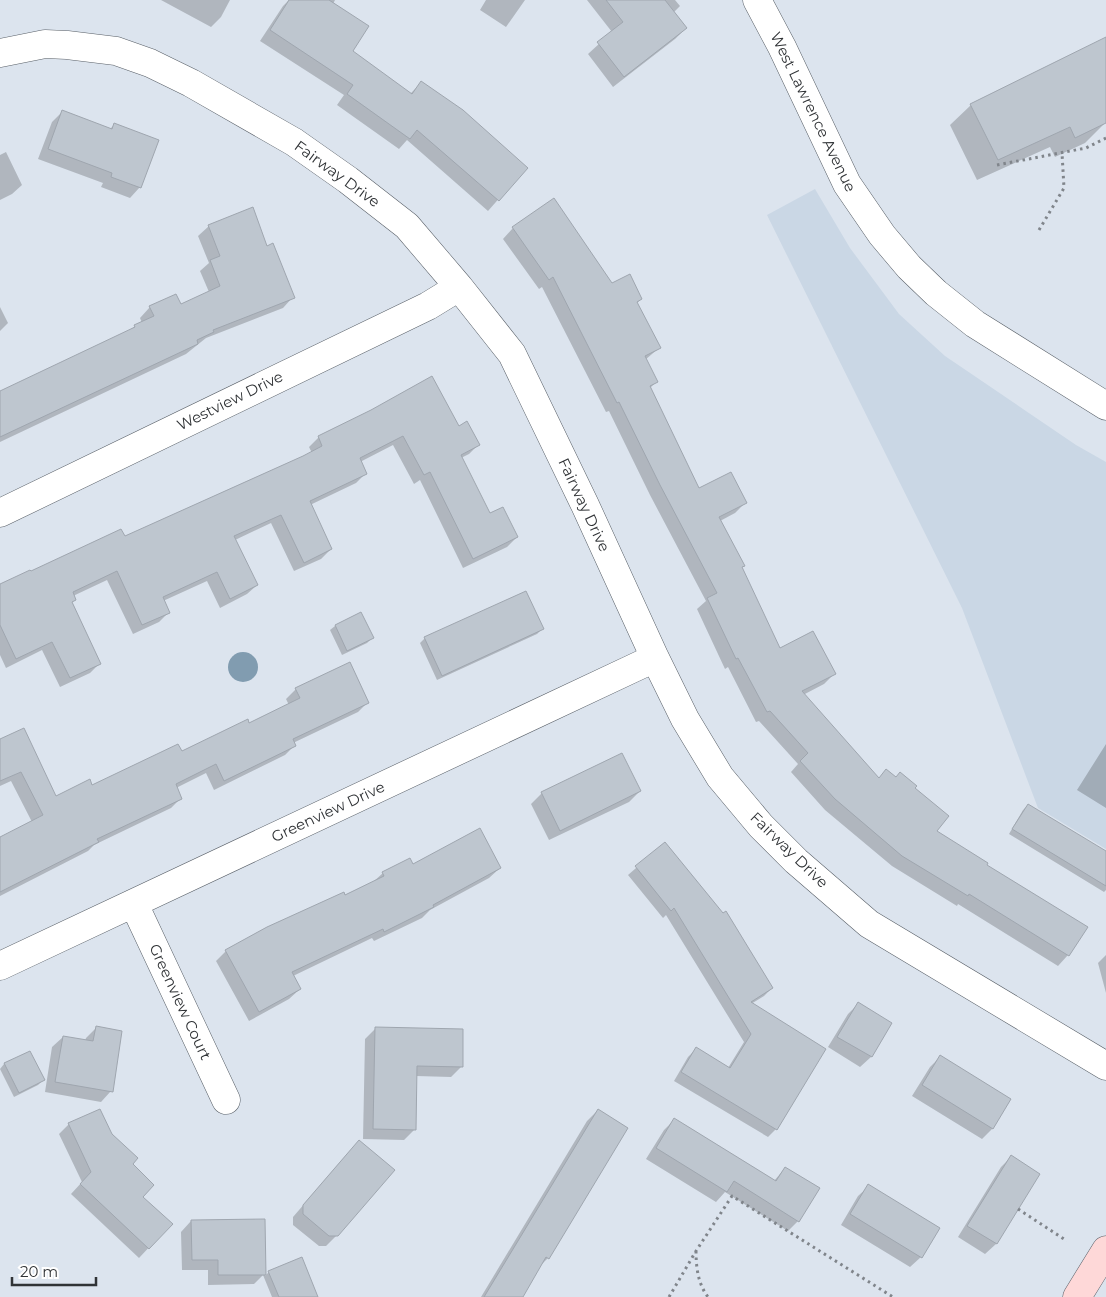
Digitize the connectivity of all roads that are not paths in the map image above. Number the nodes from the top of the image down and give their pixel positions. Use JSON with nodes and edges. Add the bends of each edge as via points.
{"nodes":[{"id":1,"x":757,"y":0,"type":"edge"},
{"id":2,"x":0,"y":53,"type":"edge"},
{"id":3,"x":459,"y":287,"type":"junction"},
{"id":4,"x":1106,"y":406,"type":"edge"},
{"id":5,"x":0,"y":513,"type":"edge"},
{"id":6,"x":655,"y":658,"type":"junction"},
{"id":7,"x":134,"y":904,"type":"junction"},
{"id":8,"x":0,"y":966,"type":"edge"},
{"id":9,"x":1106,"y":1066,"type":"edge"},
{"id":10,"x":226,"y":1100,"type":"dead end"},
{"id":11,"x":1106,"y":1250,"type":"edge"},
{"id":12,"x":1078,"y":1297,"type":"edge"}],
"edges":[{"from":1,"to":4,"type":"street","name":"West Lawrence Avenue","via":[[847,184],[909,267],[975,324]]},
{"from":2,"to":3,"type":"street","name":"Fairway Drive","via":[[45,44],[116,51],[191,83],[294,142],[348,180],[406,226]]},
{"from":3,"to":5,"type":"street","name":"Westview Drive","via":[[428,306]]},
{"from":3,"to":6,"type":"street","name":"Fairway Drive","via":[[512,354]]},
{"from":6,"to":7,"type":"street","name":"Greenview Drive"},
{"from":6,"to":9,"type":"street","name":"Fairway Drive","via":[[685,719],[720,777],[796,861],[870,924]]},
{"from":7,"to":8,"type":"street","name":"Greenview Drive"},
{"from":7,"to":10,"type":"street","name":"Greenview Court"},
{"from":11,"to":12,"type":"main road"}]}
